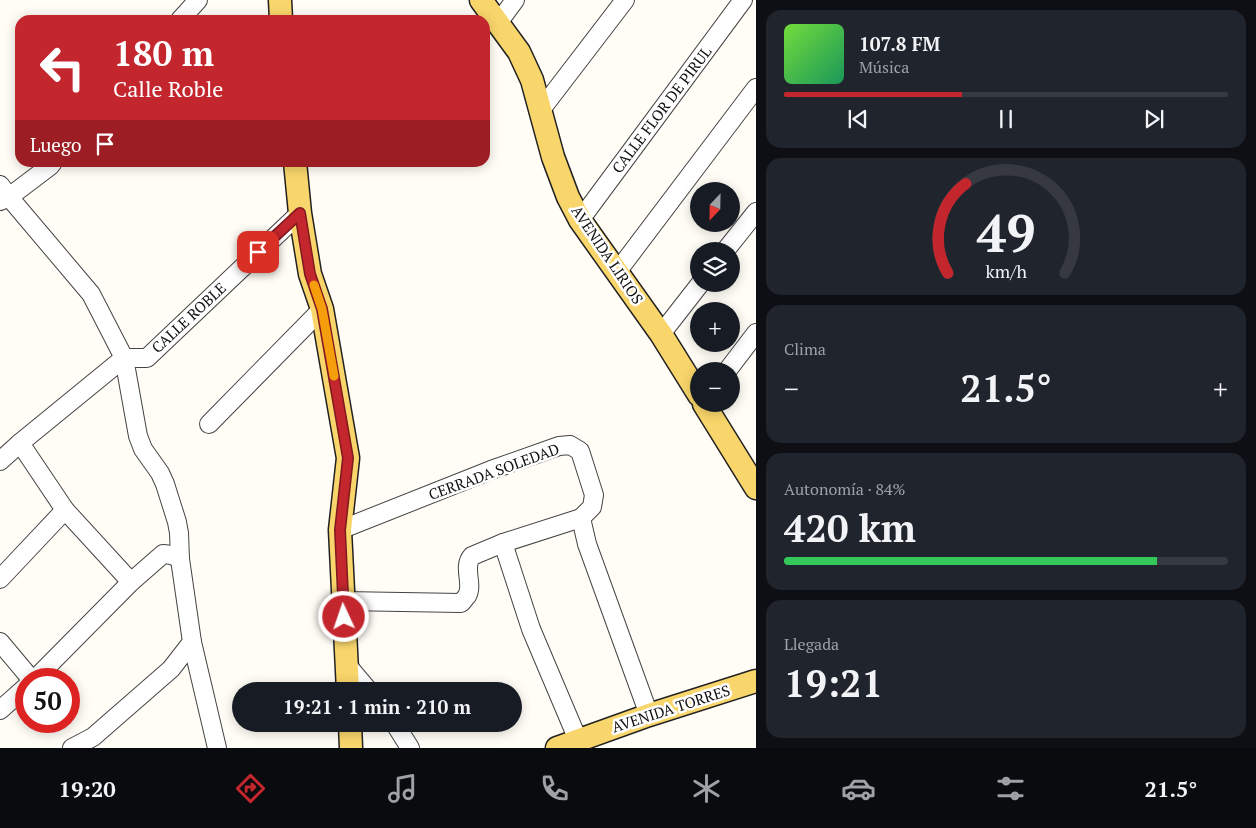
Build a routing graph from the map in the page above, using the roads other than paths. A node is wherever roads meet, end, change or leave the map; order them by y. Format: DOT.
graph roads {
  1 [pos="198,0"];
  2 [pos="280,0"];
  3 [pos="481,0"];
  4 [pos="515,0"];
  5 [pos="625,0"];
  6 [pos="743,0"];
  7 [pos="184,15"];
  8 [pos="282,15"];
  9 [pos="498,23"];
  10 [pos="756,88"];
  11 [pos="540,111"];
  12 [pos="48,167"];
  13 [pos="295,167"];
  14 [pos="3,194"];
  15 [pos="756,212"];
  16 [pos="300,213"];
  17 [pos="580,220"];
  18 [pos="732,242"];
  19 [pos="617,272"];
  20 [pos="694,292"];
  21 [pos="322,309"];
  22 [pos="756,333"];
  23 [pos="661,334"];
  24 [pos="124,358"];
  25 [pos="734,362"];
  26 [pos="690,381"];
  27 [pos="709,412"];
  28 [pos="210,424"];
  29 [pos="20,443"];
  30 [pos="0,461"];
  31 [pos="756,488"];
  32 [pos="66,510"];
  33 [pos="581,518"];
  34 [pos="340,530"];
  35 [pos="503,544"];
  36 [pos="180,559"];
  37 [pos="0,579"];
  38 [pos="131,582"];
  39 [pos="343,601"];
  40 [pos="0,642"];
  41 [pos="192,642"];
  42 [pos="347,665"];
  43 [pos="22,668"];
  44 [pos="46,668"];
  45 [pos="756,681"];
  46 [pos="348,682"];
  47 [pos="361,682"];
  48 [pos="15,697"];
  49 [pos="0,710"];
  50 [pos="649,716"];
  51 [pos="350,732"];
  52 [pos="399,732"];
  53 [pos="568,744"];
  54 [pos="72,748"];
  55 [pos="216,748"];
  56 [pos="351,748"];
  57 [pos="410,748"];
  1 -- 7 [label="street"];
  2 -- 8 [label="main road"];
  3 -- 9 [label="main road, AVENIDA LIRIOS"];
  4 -- 9 [label="street"];
  5 -- 11 [label="street"];
  6 -- 17 [label="street, CALLE FLOR DE PIRUL"];
  9 -- 11 [label="main road, AVENIDA LIRIOS"];
  10 -- 19 [label="street"];
  11 -- 17 [label="main road, AVENIDA LIRIOS"];
  12 -- 14 [label="street"];
  13 -- 16 [label="main road"];
  14 -- 24 [label="street"];
  15 -- 18 [label="street"];
  16 -- 21 [label="main road"];
  16 -- 24 [label="street, CALLE ROBLE"];
  17 -- 19 [label="main road, AVENIDA LIRIOS"];
  19 -- 23 [label="main road, AVENIDA LIRIOS"];
  20 -- 23 [label="street"];
  21 -- 28 [label="street"];
  21 -- 34 [label="main road"];
  22 -- 25 [label="street"];
  23 -- 26 [label="main road, AVENIDA LIRIOS"];
  24 -- 29 [label="street"];
  24 -- 36 [label="street"];
  27 -- 31 [label="main road"];
  29 -- 30 [label="street"];
  29 -- 32 [label="street"];
  32 -- 37 [label="street"];
  32 -- 38 [label="street"];
  33 -- 34 [label="street, CERRADA SOLEDAD"];
  33 -- 35 [label="street"];
  33 -- 50 [label="street"];
  34 -- 39 [label="main road"];
  35 -- 39 [label="street"];
  35 -- 53 [label="street"];
  36 -- 38 [label="street"];
  36 -- 41 [label="street"];
  38 -- 44 [label="street"];
  39 -- 42 [label="main road"];
  40 -- 43 [label="street"];
  41 -- 54 [label="street"];
  41 -- 55 [label="street"];
  42 -- 46 [label="main road"];
  42 -- 47 [label="street"];
  45 -- 50 [label="main road, AVENIDA TORRES"];
  48 -- 49 [label="street"];
  50 -- 53 [label="main road, AVENIDA TORRES"];
  51 -- 56 [label="main road"];
  52 -- 57 [label="street"];
}
